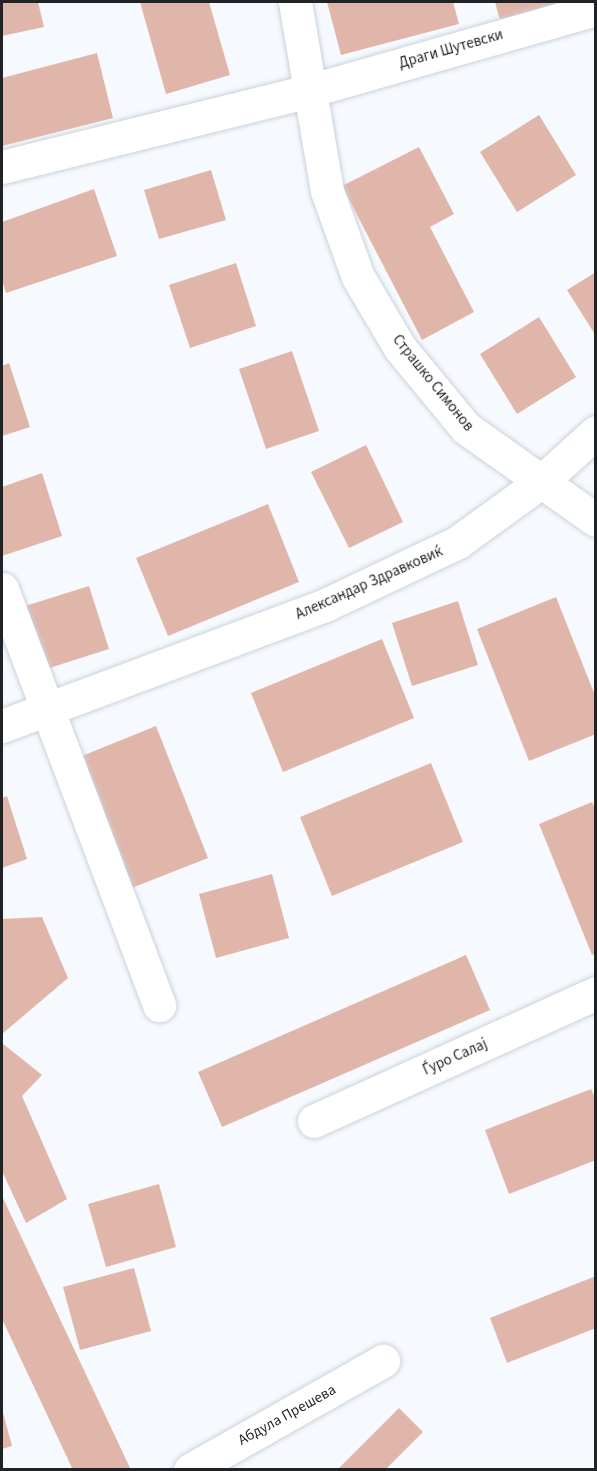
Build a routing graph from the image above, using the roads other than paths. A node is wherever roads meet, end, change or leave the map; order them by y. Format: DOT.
graph roads {
  1 [pos="296,2"];
  2 [pos="596,9"];
  3 [pos="308,91"];
  4 [pos="2,167"];
  5 [pos="596,432"];
  6 [pos="542,481"];
  7 [pos="596,520"];
  8 [pos="2,589"];
  9 [pos="48,709"];
  10 [pos="2,726"];
  11 [pos="596,993"];
  12 [pos="159,1005"];
  13 [pos="314,1121"];
  14 [pos="383,1360"];
  15 [pos="190,1470"];
  1 -- 3 [label="street, Страшко Симонов"];
  2 -- 3 [label="street, Драги Шутевски"];
  3 -- 4 [label="street, Драги Шутевски"];
  3 -- 6 [label="street, Страшко Симонов"];
  5 -- 6 [label="street, Александар Здравковиќ"];
  6 -- 7 [label="street, Страшко Симонов"];
  6 -- 9 [label="street, Александар Здравковиќ"];
  8 -- 9 [label="street"];
  9 -- 10 [label="street, Александар Здравковиќ"];
  9 -- 12 [label="street"];
  11 -- 13 [label="street, Ѓуро Салај"];
  14 -- 15 [label="street, Абдула Прешева"];
}
